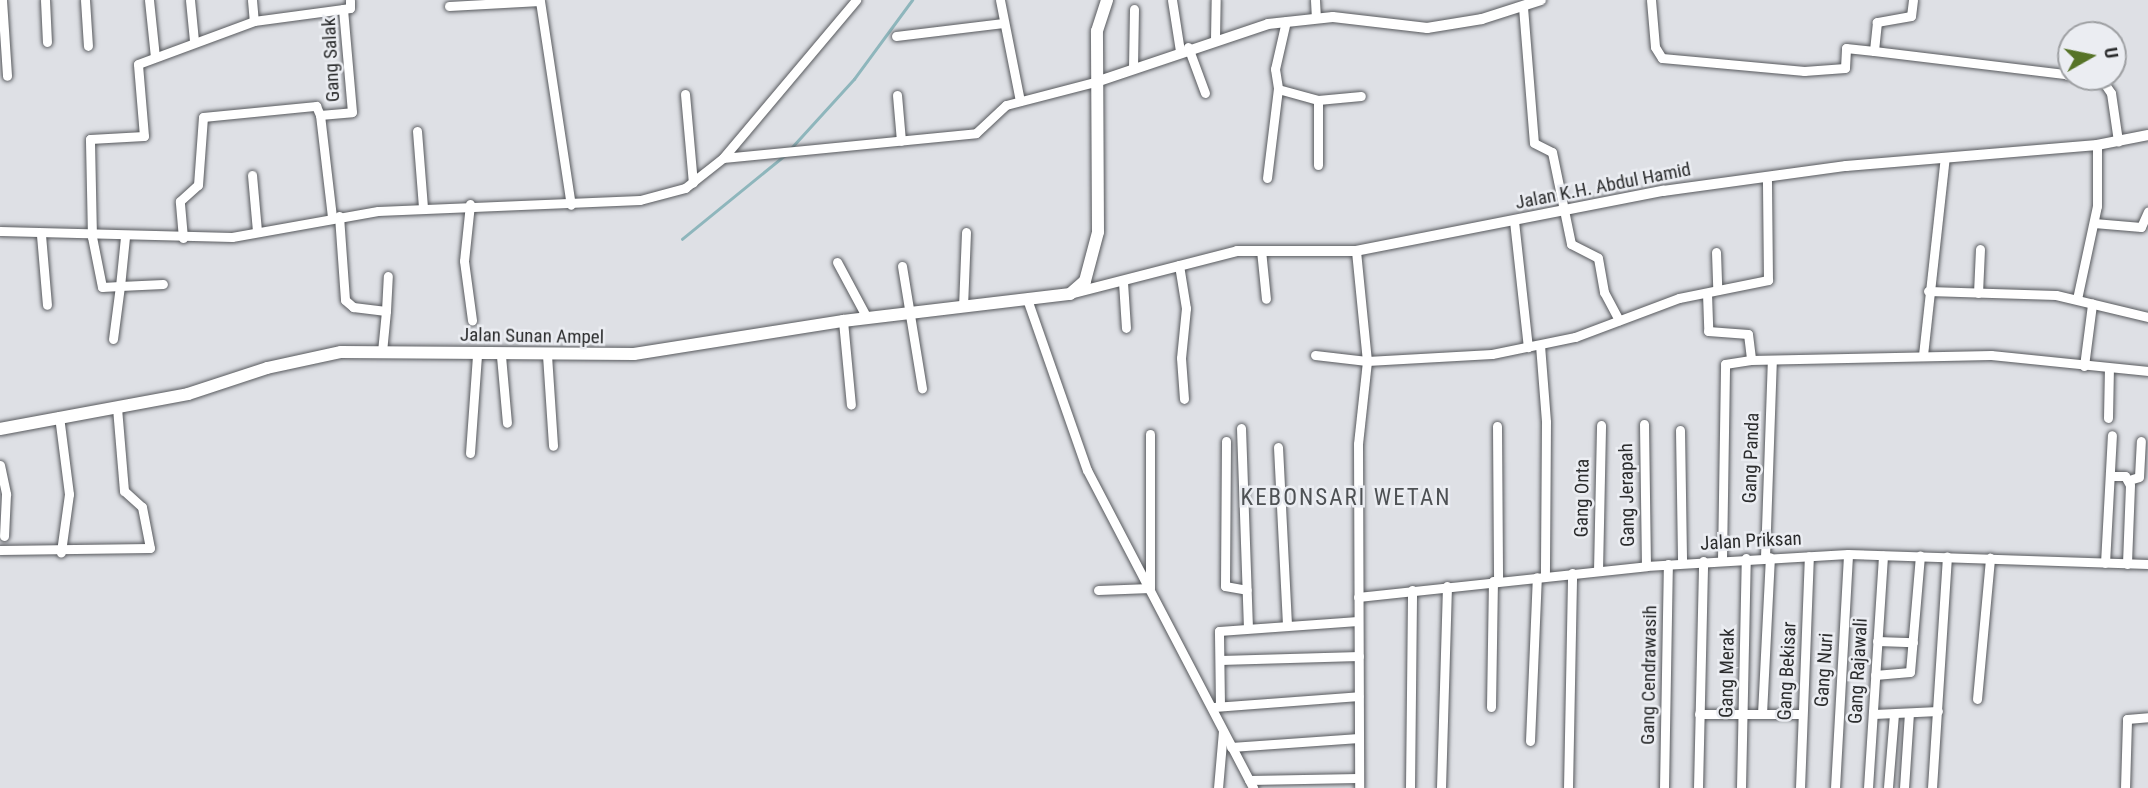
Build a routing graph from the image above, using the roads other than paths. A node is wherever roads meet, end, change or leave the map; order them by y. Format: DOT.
graph roads {
  1 [pos="2,0"];
  2 [pos="44,0"];
  3 [pos="85,0"];
  4 [pos="149,0"];
  5 [pos="190,0"];
  6 [pos="252,0"];
  7 [pos="309,0"];
  8 [pos="350,0"];
  9 [pos="856,0"];
  10 [pos="1000,0"];
  11 [pos="1107,0"];
  12 [pos="1172,0"];
  13 [pos="1216,0"];
  14 [pos="1315,0"];
  15 [pos="1541,0"];
  16 [pos="1651,0"];
  17 [pos="1913,0"];
  18 [pos="505,2"];
  19 [pos="450,6"];
  20 [pos="1523,7"];
  21 [pos="343,9"];
  22 [pos="1134,9"];
  23 [pos="310,12"];
  24 [pos="1315,18"];
  25 [pos="254,21"];
  26 [pos="1286,22"];
  27 [pos="1003,23"];
  28 [pos="896,36"];
  29 [pos="1214,39"];
  30 [pos="194,41"];
  31 [pos="47,42"];
  32 [pos="88,46"];
  33 [pos="1184,49"];
  34 [pos="1874,51"];
  35 [pos="155,57"];
  36 [pos="1133,67"];
  37 [pos="2057,74"];
  38 [pos="7,76"];
  39 [pos="1099,81"];
  40 [pos="1278,89"];
  41 [pos="2110,91"];
  42 [pos="1205,93"];
  43 [pos="685,94"];
  44 [pos="897,94"];
  45 [pos="1361,96"];
  46 [pos="1318,100"];
  47 [pos="1020,101"];
  48 [pos="320,116"];
  49 [pos="417,131"];
  50 [pos="2148,135"];
  51 [pos="901,141"];
  52 [pos="2119,141"];
  53 [pos="2096,145"];
  54 [pos="1945,157"];
  55 [pos="723,158"];
  56 [pos="1318,165"];
  57 [pos="252,175"];
  58 [pos="1767,177"];
  59 [pos="1267,178"];
  60 [pos="693,183"];
  61 [pos="470,204"];
  62 [pos="571,205"];
  63 [pos="423,207"];
  64 [pos="1564,210"];
  65 [pos="2148,211"];
  66 [pos="336,216"];
  67 [pos="1514,221"];
  68 [pos="2094,223"];
  69 [pos="0,231"];
  70 [pos="257,231"];
  71 [pos="966,232"];
  72 [pos="41,235"];
  73 [pos="93,237"];
  74 [pos="125,237"];
  75 [pos="183,238"];
  76 [pos="1980,249"];
  77 [pos="1261,250"];
  78 [pos="1356,251"];
  79 [pos="1716,252"];
  80 [pos="837,261"];
  81 [pos="1179,265"];
  82 [pos="902,266"];
  83 [pos="1090,268"];
  84 [pos="388,276"];
  85 [pos="1123,282"];
  86 [pos="163,284"];
  87 [pos="120,286"];
  88 [pos="1105,286"];
  89 [pos="1717,290"];
  90 [pos="1928,291"];
  91 [pos="1707,293"];
  92 [pos="1978,293"];
  93 [pos="1070,294"];
  94 [pos="1027,299"];
  95 [pos="1266,299"];
  96 [pos="2077,299"];
  97 [pos="2092,304"];
  98 [pos="47,305"];
  99 [pos="963,307"];
  100 [pos="910,313"];
  101 [pos="2148,317"];
  102 [pos="867,318"];
  103 [pos="386,319"];
  104 [pos="472,320"];
  105 [pos="1619,320"];
  106 [pos="843,321"];
  107 [pos="1126,328"];
  108 [pos="113,339"];
  109 [pos="383,345"];
  110 [pos="1540,345"];
  111 [pos="1528,347"];
  112 [pos="477,355"];
  113 [pos="547,355"];
  114 [pos="1315,355"];
  115 [pos="1923,355"];
  116 [pos="501,356"];
  117 [pos="1751,360"];
  118 [pos="1772,360"];
  119 [pos="1367,361"];
  120 [pos="2084,366"];
  121 [pos="2109,368"];
  122 [pos="2148,371"];
  123 [pos="922,388"];
  124 [pos="1184,399"];
  125 [pos="851,405"];
  126 [pos="117,407"];
  127 [pos="59,416"];
  128 [pos="2108,418"];
  129 [pos="507,423"];
  130 [pos="1644,424"];
  131 [pos="1601,425"];
  132 [pos="1497,426"];
  133 [pos="1241,428"];
  134 [pos="0,429"];
  135 [pos="1680,430"];
  136 [pos="1150,434"];
  137 [pos="2112,435"];
  138 [pos="2141,441"];
  139 [pos="1226,442"];
  140 [pos="553,446"];
  141 [pos="1278,447"];
  142 [pos="470,453"];
  143 [pos="0,465"];
  144 [pos="2110,476"];
  145 [pos="2129,480"];
  146 [pos="4,536"];
  147 [pos="0,550"];
  148 [pos="61,552"];
  149 [pos="1848,554"];
  150 [pos="1883,555"];
  151 [pos="1920,555"];
  152 [pos="1809,556"];
  153 [pos="1947,556"];
  154 [pos="1767,557"];
  155 [pos="1746,558"];
  156 [pos="1990,558"];
  157 [pos="1722,560"];
  158 [pos="1703,561"];
  159 [pos="1682,563"];
  160 [pos="2105,563"];
  161 [pos="1668,564"];
  162 [pos="2127,564"];
  163 [pos="2148,564"];
  164 [pos="1646,566"];
  165 [pos="1598,571"];
  166 [pos="1572,573"];
  167 [pos="1541,576"];
  168 [pos="1496,581"];
  169 [pos="1447,586"];
  170 [pos="1150,588"];
  171 [pos="1098,590"];
  172 [pos="1247,590"];
  173 [pos="1412,590"];
  174 [pos="1358,597"];
  175 [pos="1358,621"];
  176 [pos="1287,624"];
  177 [pos="1248,626"];
  178 [pos="1877,641"];
  179 [pos="1913,642"];
  180 [pos="1359,656"];
  181 [pos="1220,660"];
  182 [pos="1875,675"];
  183 [pos="1359,696"];
  184 [pos="1977,699"];
  185 [pos="1216,706"];
  186 [pos="1490,707"];
  187 [pos="1938,711"];
  188 [pos="1909,713"];
  189 [pos="1699,714"];
  190 [pos="1762,714"];
  191 [pos="1802,714"];
  192 [pos="1874,714"];
  193 [pos="1894,714"];
  194 [pos="1744,715"];
  195 [pos="2148,717"];
  196 [pos="1223,729"];
  197 [pos="1359,738"];
  198 [pos="1530,741"];
  199 [pos="1231,747"];
  200 [pos="1871,749"];
  201 [pos="1890,749"];
  202 [pos="1358,783"];
  203 [pos="1251,784"];
  204 [pos="1218,788"];
  205 [pos="1410,788"];
  206 [pos="1441,788"];
  207 [pos="1568,788"];
  208 [pos="1664,788"];
  209 [pos="1698,788"];
  210 [pos="1741,788"];
  211 [pos="1800,788"];
  212 [pos="1835,788"];
  213 [pos="1868,788"];
  214 [pos="1888,788"];
  215 [pos="1904,788"];
  216 [pos="1932,788"];
  217 [pos="2125,788"];
  1 -- 38 [label="street"];
  2 -- 31 [label="street"];
  3 -- 32 [label="street"];
  4 -- 35 [label="street"];
  5 -- 30 [label="street"];
  6 -- 25 [label="street"];
  7 -- 23 [label="street"];
  8 -- 21 [label="street, Gang Salak"];
  9 -- 55 [label="street"];
  10 -- 27 [label="street"];
  11 -- 39 [label="main road"];
  12 -- 33 [label="street"];
  13 -- 29 [label="street"];
  14 -- 24 [label="street"];
  15 -- 20 [label="street"];
  16 -- 34 [label="street"];
  17 -- 34 [label="street"];
  18 -- 19 [label="street"];
  18 -- 62 [label="street"];
  20 -- 24 [label="street"];
  20 -- 64 [label="street"];
  21 -- 23 [label="street"];
  21 -- 48 [label="street, Gang Salak"];
  22 -- 36 [label="street"];
  23 -- 25 [label="street"];
  24 -- 26 [label="street"];
  25 -- 30 [label="street"];
  26 -- 29 [label="street"];
  26 -- 40 [label="street"];
  27 -- 28 [label="street"];
  27 -- 47 [label="street"];
  29 -- 33 [label="street"];
  30 -- 35 [label="street"];
  33 -- 36 [label="street"];
  33 -- 42 [label="street"];
  34 -- 37 [label="street"];
  35 -- 73 [label="street"];
  36 -- 39 [label="street"];
  39 -- 47 [label="street"];
  39 -- 83 [label="main road"];
  40 -- 46 [label="street"];
  40 -- 59 [label="street"];
  41 -- 52 [label="street"];
  43 -- 60 [label="street"];
  44 -- 51 [label="street"];
  45 -- 46 [label="street"];
  46 -- 56 [label="street"];
  47 -- 51 [label="street"];
  48 -- 66 [label="street, Gang Salak"];
  48 -- 75 [label="street"];
  49 -- 63 [label="street"];
  50 -- 52 [label="street, Jalan K.H. Abdul Hamid"];
  51 -- 55 [label="street"];
  52 -- 53 [label="street, Jalan K.H. Abdul Hamid"];
  53 -- 54 [label="street, Jalan K.H. Abdul Hamid"];
  53 -- 68 [label="street"];
  54 -- 58 [label="street, Jalan K.H. Abdul Hamid"];
  54 -- 90 [label="street"];
  55 -- 60 [label="street"];
  57 -- 70 [label="street"];
  58 -- 64 [label="street, Jalan K.H. Abdul Hamid"];
  58 -- 89 [label="street"];
  60 -- 62 [label="street"];
  61 -- 62 [label="street"];
  61 -- 63 [label="street"];
  61 -- 104 [label="street"];
  63 -- 66 [label="street"];
  64 -- 67 [label="street, Jalan K.H. Abdul Hamid"];
  64 -- 105 [label="street"];
  65 -- 68 [label="street"];
  66 -- 70 [label="street"];
  66 -- 103 [label="street, Gang Salak"];
  67 -- 78 [label="street, Jalan K.H. Abdul Hamid"];
  67 -- 111 [label="street"];
  68 -- 96 [label="street"];
  69 -- 72 [label="street"];
  70 -- 75 [label="street"];
  71 -- 99 [label="street"];
  72 -- 73 [label="street"];
  72 -- 98 [label="street"];
  73 -- 74 [label="street"];
  73 -- 87 [label="street"];
  74 -- 75 [label="street"];
  74 -- 87 [label="street"];
  76 -- 92 [label="street"];
  77 -- 78 [label="street, Jalan K.H. Abdul Hamid"];
  77 -- 81 [label="street, Jalan K.H. Abdul Hamid"];
  77 -- 95 [label="street"];
  78 -- 119 [label="street"];
  79 -- 89 [label="street"];
  80 -- 102 [label="street"];
  81 -- 85 [label="street, Jalan K.H. Abdul Hamid"];
  81 -- 124 [label="street"];
  82 -- 100 [label="street"];
  83 -- 88 [label="street"];
  83 -- 93 [label="main road"];
  84 -- 103 [label="street"];
  85 -- 88 [label="street, Jalan K.H. Abdul Hamid"];
  85 -- 107 [label="street"];
  86 -- 87 [label="street"];
  87 -- 108 [label="street"];
  88 -- 93 [label="street, Jalan K.H. Abdul Hamid"];
  89 -- 91 [label="street"];
  90 -- 92 [label="street"];
  90 -- 115 [label="street"];
  91 -- 105 [label="street"];
  91 -- 117 [label="street"];
  92 -- 96 [label="street"];
  93 -- 94 [label="main road, Jalan Sunan Ampel"];
  94 -- 99 [label="main road, Jalan Sunan Ampel"];
  94 -- 170 [label="street"];
  96 -- 97 [label="street"];
  97 -- 101 [label="street"];
  97 -- 120 [label="street"];
  99 -- 100 [label="main road, Jalan Sunan Ampel"];
  100 -- 102 [label="main road, Jalan Sunan Ampel"];
  100 -- 123 [label="street"];
  102 -- 106 [label="main road, Jalan Sunan Ampel"];
  103 -- 109 [label="street"];
  105 -- 110 [label="street"];
  106 -- 113 [label="main road, Jalan Sunan Ampel"];
  106 -- 125 [label="street"];
  109 -- 112 [label="main road, Jalan Sunan Ampel"];
  109 -- 126 [label="main road, Jalan Sunan Ampel"];
  110 -- 111 [label="street"];
  110 -- 167 [label="street"];
  111 -- 119 [label="street"];
  112 -- 116 [label="main road, Jalan Sunan Ampel"];
  112 -- 142 [label="street"];
  113 -- 116 [label="main road, Jalan Sunan Ampel"];
  113 -- 140 [label="street"];
  114 -- 119 [label="street"];
  115 -- 118 [label="street"];
  115 -- 120 [label="street"];
  116 -- 129 [label="street"];
  117 -- 118 [label="street"];
  117 -- 157 [label="street"];
  118 -- 154 [label="street, Gang Panda"];
  119 -- 174 [label="street"];
  120 -- 121 [label="street"];
  121 -- 122 [label="street"];
  121 -- 128 [label="street"];
  126 -- 127 [label="main road, Jalan Sunan Ampel"];
  126 -- 148 [label="street"];
  127 -- 134 [label="main road, Jalan Sunan Ampel"];
  127 -- 148 [label="street"];
  130 -- 164 [label="street, Gang Jerapah"];
  131 -- 165 [label="street, Gang Onta"];
  132 -- 168 [label="street"];
  133 -- 172 [label="street"];
  135 -- 159 [label="street"];
  136 -- 170 [label="street"];
  137 -- 144 [label="street"];
  138 -- 145 [label="street"];
  139 -- 172 [label="street"];
  141 -- 176 [label="street"];
  143 -- 146 [label="street"];
  144 -- 145 [label="street"];
  144 -- 160 [label="street"];
  145 -- 162 [label="street"];
  147 -- 148 [label="street"];
  149 -- 150 [label="street, Jalan Priksan"];
  149 -- 152 [label="street, Jalan Priksan"];
  149 -- 212 [label="street, Gang Nuri"];
  150 -- 151 [label="street, Jalan Priksan"];
  150 -- 178 [label="street, Gang Rajawali"];
  151 -- 153 [label="street, Jalan Priksan"];
  151 -- 179 [label="street"];
  152 -- 154 [label="street, Jalan Priksan"];
  152 -- 191 [label="street, Gang Bekisar"];
  153 -- 156 [label="street, Jalan Priksan"];
  153 -- 187 [label="street"];
  154 -- 155 [label="street, Jalan Priksan"];
  154 -- 190 [label="street, Gang Panda"];
  155 -- 157 [label="street, Jalan Priksan"];
  155 -- 194 [label="street, Gang Merak"];
  156 -- 160 [label="street, Jalan Priksan"];
  156 -- 184 [label="street"];
  157 -- 158 [label="street, Jalan Priksan"];
  158 -- 159 [label="street, Jalan Priksan"];
  158 -- 189 [label="street"];
  159 -- 161 [label="street, Jalan Priksan"];
  160 -- 162 [label="street, Jalan Priksan"];
  161 -- 164 [label="street, Jalan Priksan"];
  161 -- 208 [label="street, Gang Cendrawasih"];
  162 -- 163 [label="street, Jalan Priksan"];
  164 -- 165 [label="street, Jalan Priksan"];
  165 -- 166 [label="street, Jalan Priksan"];
  166 -- 167 [label="street, Jalan Priksan"];
  166 -- 207 [label="street"];
  167 -- 168 [label="street, Jalan Priksan"];
  167 -- 198 [label="street"];
  168 -- 169 [label="street, Jalan Priksan"];
  168 -- 186 [label="street"];
  169 -- 173 [label="street, Jalan Priksan"];
  169 -- 206 [label="street"];
  170 -- 171 [label="street"];
  170 -- 185 [label="street"];
  172 -- 177 [label="street"];
  173 -- 174 [label="street, Jalan Priksan"];
  173 -- 205 [label="street"];
  174 -- 175 [label="street"];
  175 -- 176 [label="street"];
  175 -- 180 [label="street"];
  176 -- 177 [label="street"];
  177 -- 181 [label="street"];
  178 -- 179 [label="street"];
  178 -- 182 [label="street, Gang Rajawali"];
  179 -- 182 [label="street"];
  180 -- 181 [label="street"];
  180 -- 183 [label="street"];
  181 -- 185 [label="street"];
  182 -- 192 [label="street, Gang Rajawali"];
  183 -- 185 [label="street"];
  183 -- 197 [label="street"];
  185 -- 196 [label="street"];
  187 -- 188 [label="street"];
  187 -- 216 [label="street"];
  188 -- 193 [label="street"];
  188 -- 215 [label="street"];
  189 -- 194 [label="street"];
  189 -- 209 [label="street"];
  190 -- 191 [label="street"];
  190 -- 194 [label="street"];
  191 -- 211 [label="street, Gang Bekisar"];
  192 -- 193 [label="street"];
  192 -- 200 [label="street, Gang Rajawali"];
  193 -- 201 [label="street"];
  194 -- 210 [label="street, Gang Merak"];
  195 -- 217 [label="street"];
  196 -- 199 [label="street"];
  196 -- 204 [label="street"];
  197 -- 199 [label="street"];
  197 -- 202 [label="street"];
  199 -- 203 [label="street"];
  200 -- 201 [label="street"];
  200 -- 213 [label="street, Gang Rajawali"];
  201 -- 214 [label="street"];
  202 -- 203 [label="street"];
}
